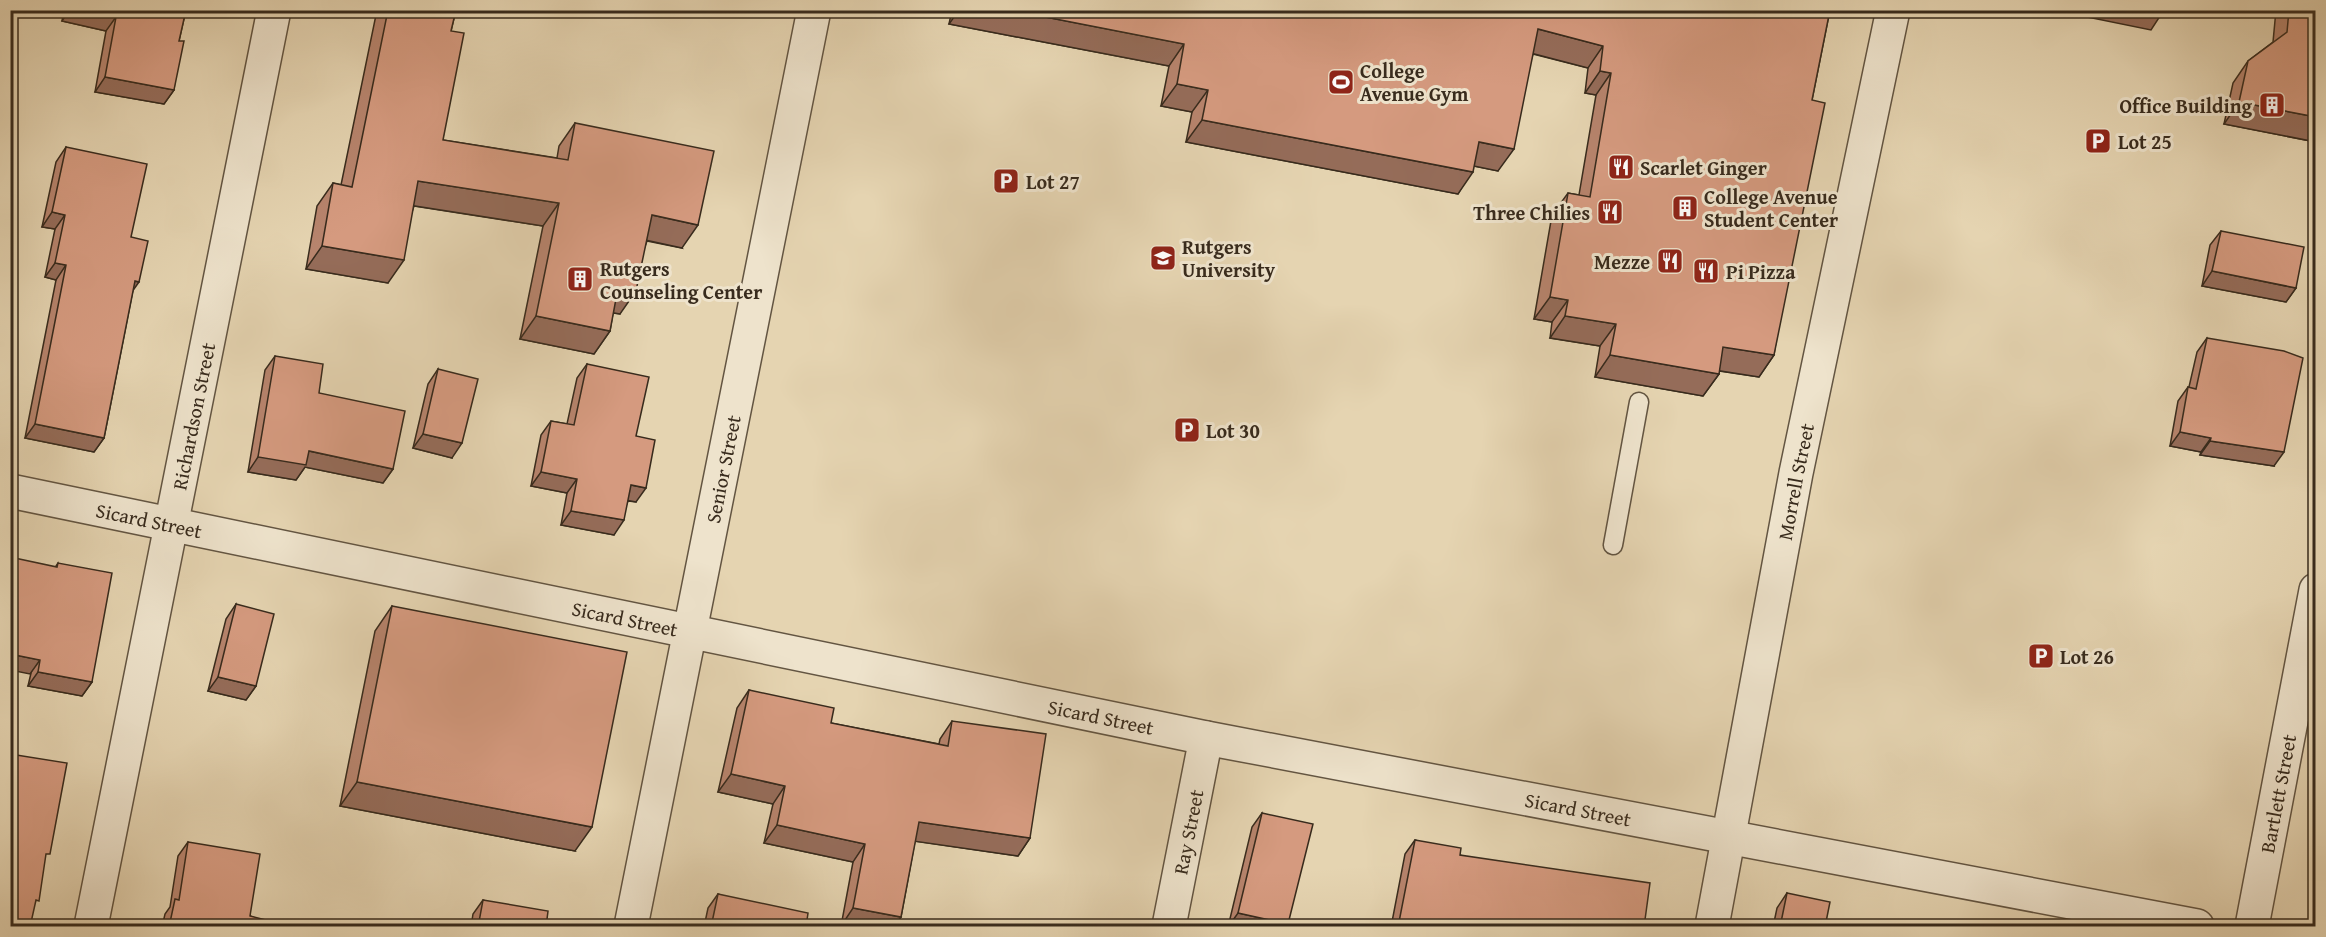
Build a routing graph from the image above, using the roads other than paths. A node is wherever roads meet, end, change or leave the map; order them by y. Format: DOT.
graph roads {
  1 [pos="274,10"];
  2 [pos="814,10"];
  3 [pos="1890,24"];
  4 [pos="1639,402"];
  5 [pos="10,491"];
  6 [pos="170,525"];
  7 [pos="1613,545"];
  8 [pos="2316,590"];
  9 [pos="688,633"];
  10 [pos="1206,738"];
  11 [pos="1728,838"];
  12 [pos="92,927"];
  13 [pos="632,927"];
  14 [pos="1170,927"];
  15 [pos="1712,927"];
  16 [pos="2197,927"];
  17 [pos="2252,927"];
  1 -- 6 [label="street, Richardson Street"];
  2 -- 9 [label="street, Senior Street"];
  3 -- 11 [label="street, Morrell Street"];
  4 -- 7 [label="lane"];
  5 -- 6 [label="street, Sicard Street"];
  6 -- 9 [label="street, Sicard Street"];
  6 -- 12 [label="street, Richardson Street"];
  8 -- 17 [label="street, Bartlett Street"];
  9 -- 10 [label="street, Sicard Street"];
  9 -- 13 [label="street, Senior Street"];
  10 -- 11 [label="street, Sicard Street"];
  10 -- 14 [label="street, Ray Street"];
  11 -- 15 [label="street, Morrell Street"];
  11 -- 16 [label="street, Sicard Street"];
}
